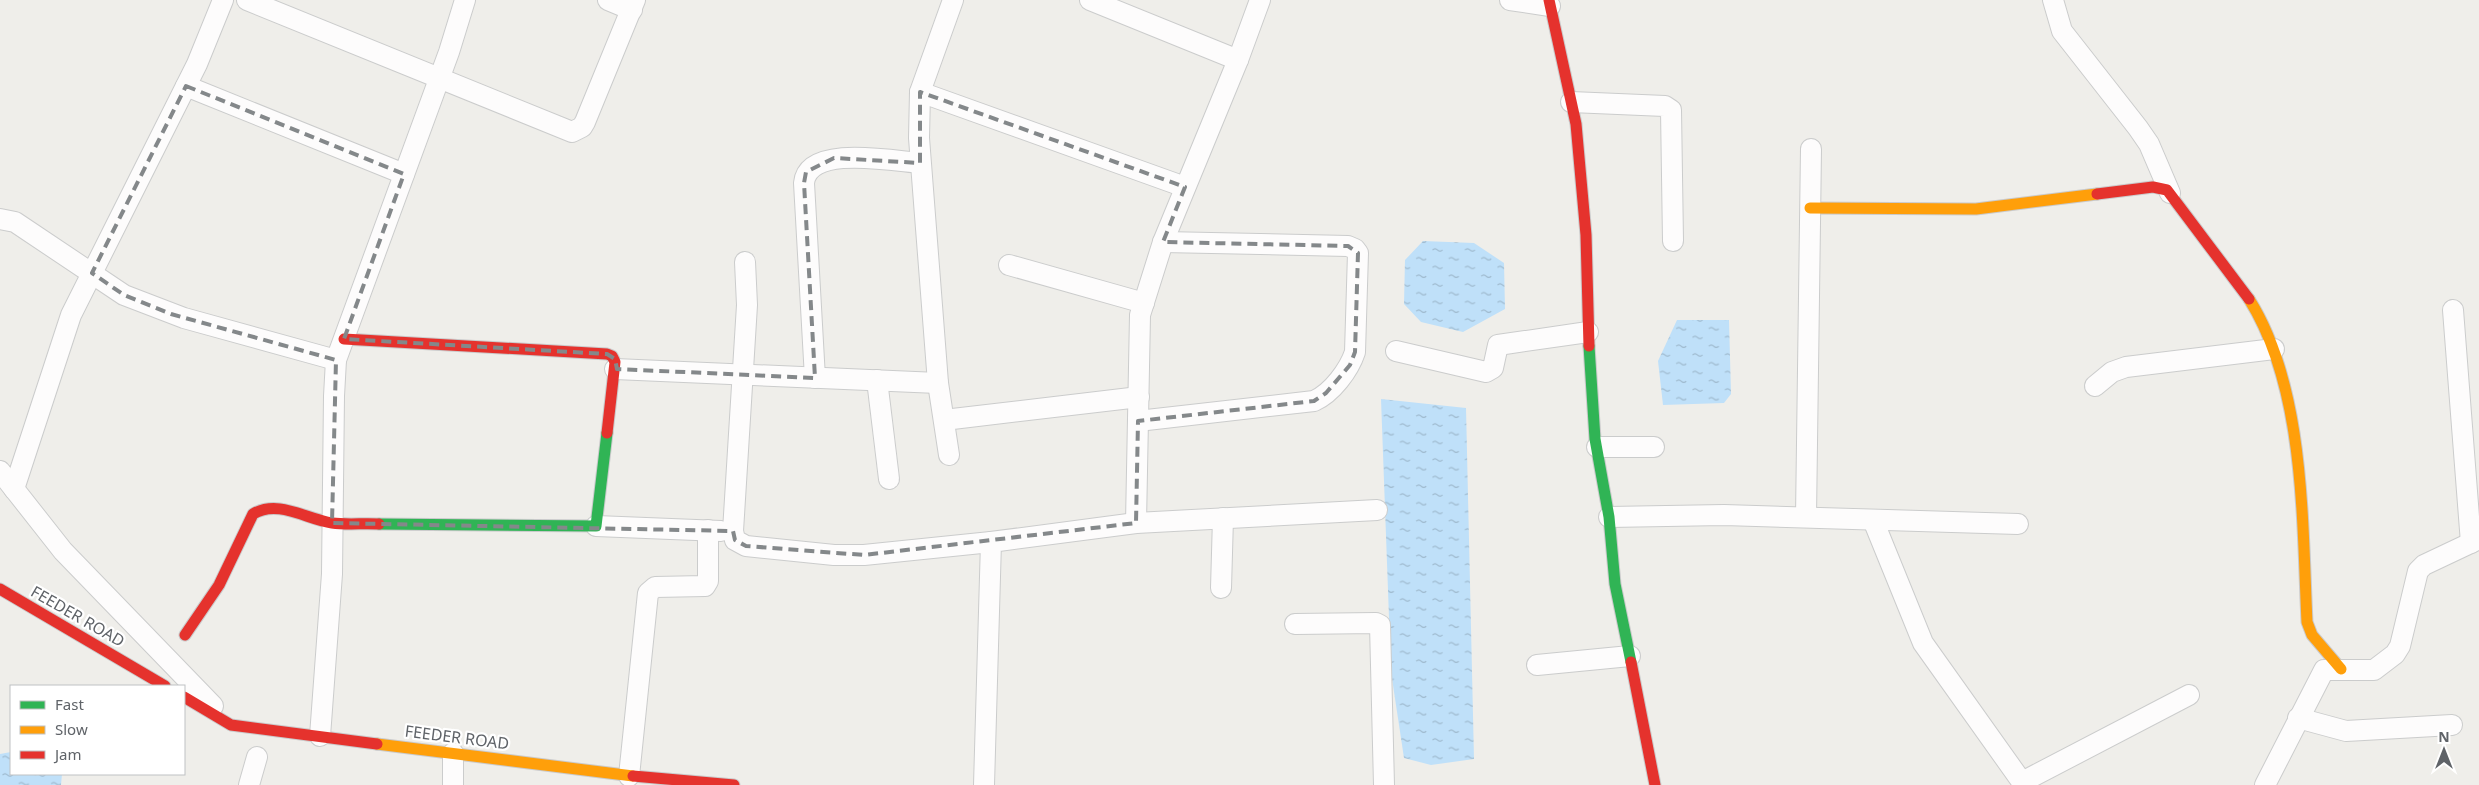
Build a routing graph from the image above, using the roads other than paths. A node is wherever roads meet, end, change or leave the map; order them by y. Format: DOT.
graph roads {
  1 [pos="223,0"];
  2 [pos="248,0"];
  3 [pos="465,0"];
  4 [pos="608,0"];
  5 [pos="953,0"];
  6 [pos="1090,0"];
  7 [pos="1260,0"];
  8 [pos="1510,0"];
  9 [pos="2053,0"];
  10 [pos="1550,3"];
  11 [pos="633,5"];
  12 [pos="1238,60"];
  13 [pos="439,76"];
  14 [pos="186,86"];
  15 [pos="920,92"];
  16 [pos="1571,102"];
  17 [pos="1810,149"];
  18 [pos="920,163"];
  19 [pos="404,174"];
  20 [pos="1186,187"];
  21 [pos="2170,193"];
  22 [pos="1810,208"];
  23 [pos="0,219"];
  24 [pos="1673,241"];
  25 [pos="1163,242"];
  26 [pos="745,262"];
  27 [pos="1009,264"];
  28 [pos="92,273"];
  29 [pos="1144,303"];
  30 [pos="2453,310"];
  31 [pos="1588,332"];
  32 [pos="344,339"];
  33 [pos="2274,349"];
  34 [pos="1396,351"];
  35 [pos="336,360"];
  36 [pos="614,369"];
  37 [pos="743,376"];
  38 [pos="815,378"];
  39 [pos="877,380"];
  40 [pos="938,383"];
  41 [pos="2096,386"];
  42 [pos="1139,397"];
  43 [pos="944,420"];
  44 [pos="1138,421"];
  45 [pos="1597,447"];
  46 [pos="1654,447"];
  47 [pos="949,455"];
  48 [pos="0,471"];
  49 [pos="889,479"];
  50 [pos="14,489"];
  51 [pos="1378,510"];
  52 [pos="1609,517"];
  53 [pos="1806,517"];
  54 [pos="1223,518"];
  55 [pos="1873,520"];
  56 [pos="332,523"];
  57 [pos="1136,523"];
  58 [pos="2018,524"];
  59 [pos="596,526"];
  60 [pos="708,530"];
  61 [pos="732,531"];
  62 [pos="2475,541"];
  63 [pos="991,542"];
  64 [pos="1221,588"];
  65 [pos="0,589"];
  66 [pos="1295,624"];
  67 [pos="185,635"];
  68 [pos="1630,656"];
  69 [pos="1537,665"];
  70 [pos="2341,669"];
  71 [pos="164,685"];
  72 [pos="2189,695"];
  73 [pos="185,698"];
  74 [pos="2298,718"];
  75 [pos="231,725"];
  76 [pos="2452,725"];
  77 [pos="320,736"];
  78 [pos="453,753"];
  79 [pos="257,756"];
  80 [pos="629,776"];
  81 [pos="2023,784"];
  82 [pos="250,785"];
  83 [pos="453,785"];
  84 [pos="734,785"];
  85 [pos="984,785"];
  86 [pos="1384,785"];
  87 [pos="1654,785"];
  88 [pos="2265,785"];
  1 -- 14 [label="street"];
  2 -- 13 [label="street"];
  3 -- 13 [label="street"];
  4 -- 11 [label="street"];
  5 -- 15 [label="street"];
  6 -- 12 [label="street"];
  7 -- 12 [label="street"];
  8 -- 10 [label="street"];
  9 -- 21 [label="street"];
  10 -- 16 [label="street"];
  11 -- 13 [label="street"];
  12 -- 20 [label="street"];
  13 -- 19 [label="street"];
  14 -- 19 [label="street"];
  14 -- 28 [label="street"];
  15 -- 18 [label="street"];
  15 -- 20 [label="street"];
  16 -- 24 [label="street"];
  16 -- 31 [label="street"];
  17 -- 22 [label="street"];
  18 -- 38 [label="street"];
  18 -- 40 [label="street"];
  19 -- 32 [label="street"];
  20 -- 25 [label="street"];
  21 -- 22 [label="street"];
  21 -- 33 [label="street"];
  22 -- 53 [label="street"];
  23 -- 28 [label="street"];
  25 -- 29 [label="street"];
  25 -- 44 [label="street"];
  26 -- 37 [label="street"];
  27 -- 29 [label="street"];
  28 -- 35 [label="street"];
  28 -- 50 [label="street"];
  29 -- 42 [label="street"];
  30 -- 62 [label="street"];
  31 -- 34 [label="street"];
  31 -- 45 [label="street"];
  32 -- 35 [label="street"];
  32 -- 36 [label="street"];
  33 -- 41 [label="street"];
  33 -- 70 [label="street"];
  35 -- 56 [label="street"];
  36 -- 37 [label="street"];
  36 -- 59 [label="street"];
  37 -- 38 [label="street"];
  37 -- 61 [label="street"];
  38 -- 39 [label="street"];
  39 -- 40 [label="street"];
  39 -- 49 [label="street"];
  40 -- 43 [label="street"];
  42 -- 43 [label="street"];
  42 -- 44 [label="street"];
  43 -- 47 [label="street"];
  44 -- 57 [label="street"];
  45 -- 46 [label="street"];
  45 -- 52 [label="street"];
  48 -- 50 [label="street"];
  50 -- 75 [label="street"];
  51 -- 54 [label="street"];
  52 -- 53 [label="street"];
  52 -- 68 [label="street"];
  53 -- 55 [label="street"];
  54 -- 57 [label="street"];
  54 -- 64 [label="street"];
  55 -- 58 [label="street"];
  55 -- 81 [label="street"];
  56 -- 59 [label="street"];
  56 -- 67 [label="street"];
  56 -- 77 [label="street"];
  57 -- 63 [label="street"];
  59 -- 60 [label="street"];
  60 -- 61 [label="street"];
  60 -- 80 [label="street"];
  61 -- 63 [label="street"];
  62 -- 70 [label="street"];
  63 -- 85 [label="street"];
  65 -- 71 [label="street, FEEDER ROAD"];
  66 -- 86 [label="street"];
  68 -- 69 [label="street"];
  68 -- 87 [label="street"];
  70 -- 74 [label="street"];
  72 -- 81 [label="street"];
  73 -- 75 [label="street, FEEDER ROAD"];
  74 -- 76 [label="street"];
  74 -- 88 [label="street"];
  75 -- 77 [label="street, FEEDER ROAD"];
  77 -- 78 [label="street, FEEDER ROAD"];
  78 -- 80 [label="street, FEEDER ROAD"];
  78 -- 83 [label="street"];
  79 -- 82 [label="street"];
  80 -- 84 [label="street, FEEDER ROAD"];
}
